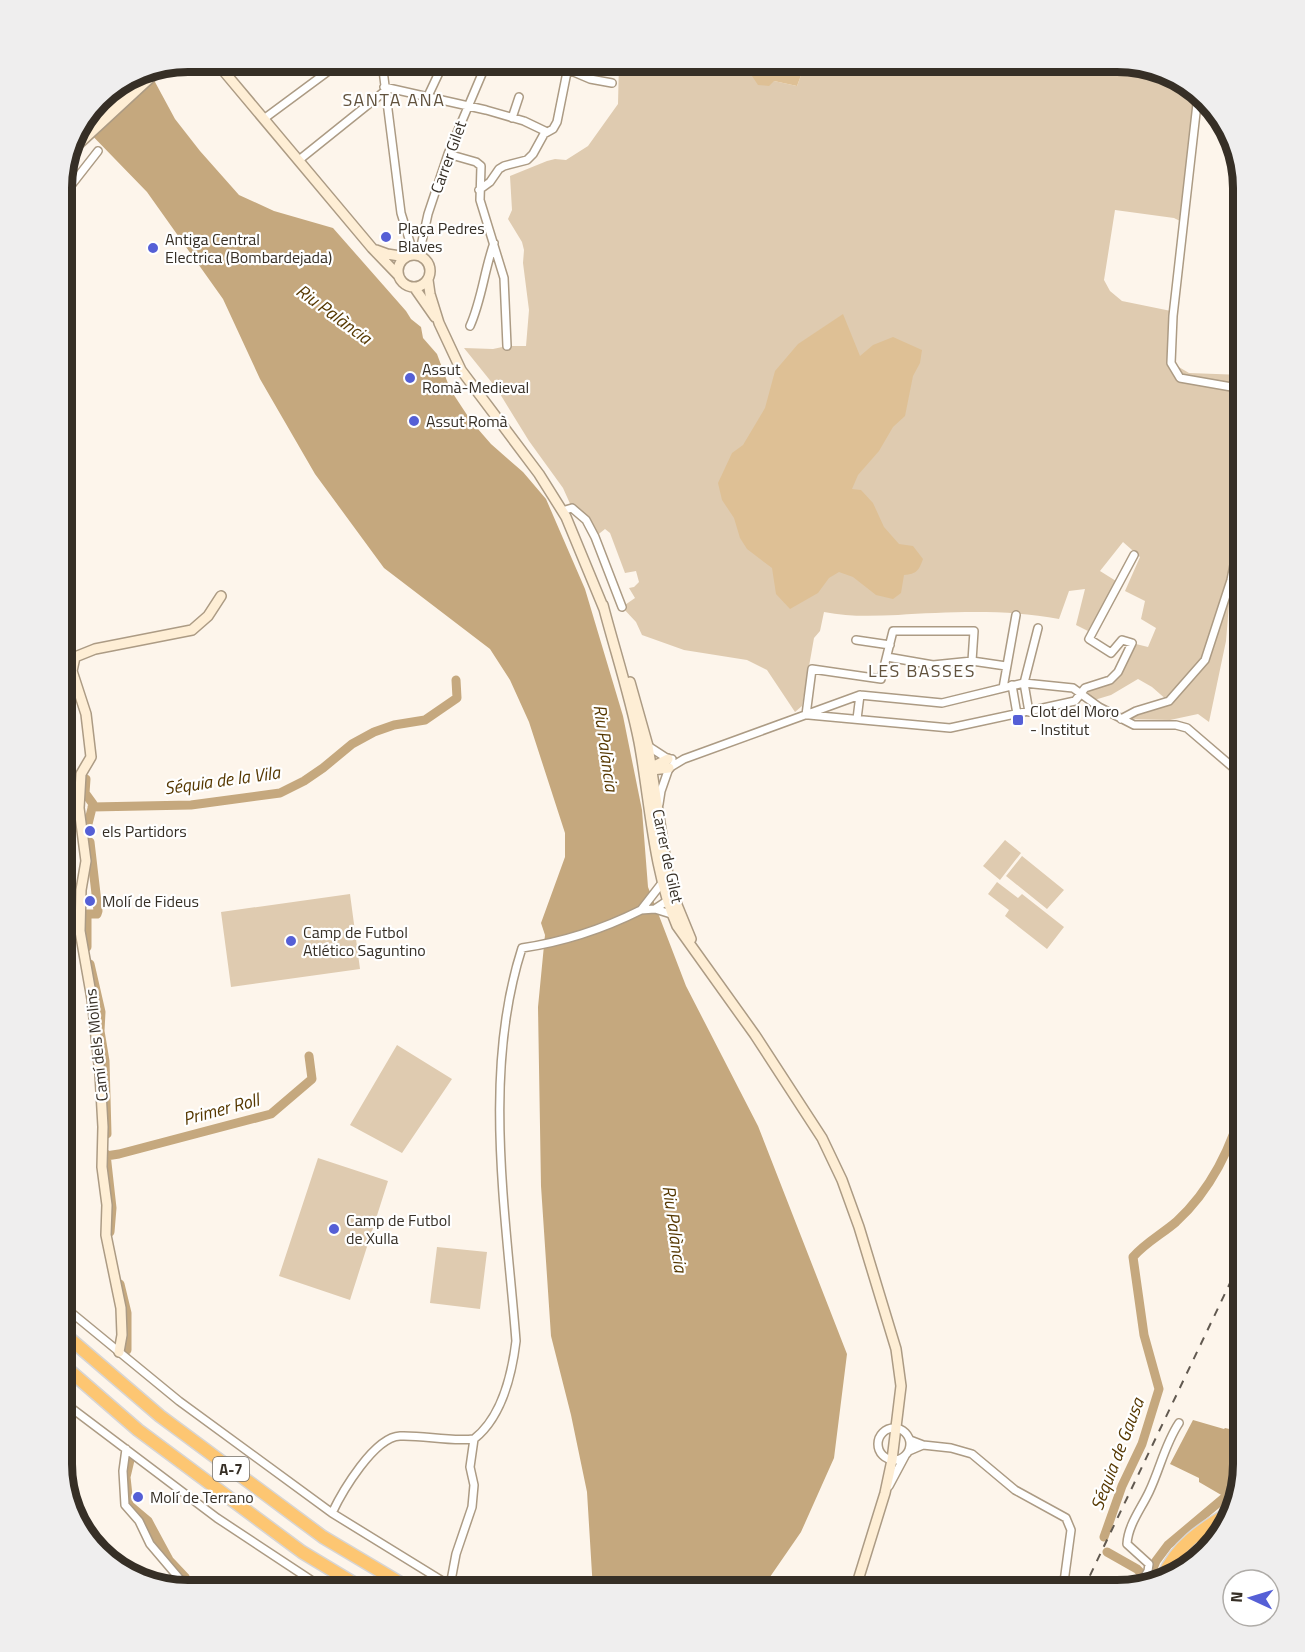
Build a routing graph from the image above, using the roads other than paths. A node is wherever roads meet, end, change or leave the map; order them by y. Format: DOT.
graph roads {
  1 [pos="225,72"];
  2 [pos="328,72"];
  3 [pos="383,72"];
  4 [pos="439,72"];
  5 [pos="483,72"];
  6 [pos="567,72"];
  7 [pos="578,72"];
  8 [pos="149,79"];
  9 [pos="612,83"];
  10 [pos="384,89"];
  11 [pos="123,93"];
  12 [pos="428,96"];
  13 [pos="519,97"];
  14 [pos="1197,104"];
  15 [pos="468,105"];
  16 [pos="100,114"];
  17 [pos="512,117"];
  18 [pos="265,118"];
  19 [pos="547,132"];
  20 [pos="83,140"];
  21 [pos="98,151"];
  22 [pos="448,154"];
  23 [pos="299,160"];
  24 [pos="72,184"];
  25 [pos="479,190"];
  26 [pos="494,243"];
  27 [pos="372,248"];
  28 [pos="413,255"];
  29 [pos="398,275"];
  30 [pos="428,280"];
  31 [pos="414,288"];
  32 [pos="439,323"];
  33 [pos="470,326"];
  34 [pos="507,346"];
  35 [pos="1233,386"];
  36 [pos="562,511"];
  37 [pos="1134,555"];
  38 [pos="1233,571"];
  39 [pos="221,596"];
  40 [pos="622,607"];
  41 [pos="1016,615"];
  42 [pos="1038,628"];
  43 [pos="856,640"];
  44 [pos="890,645"];
  45 [pos="887,657"];
  46 [pos="972,661"];
  47 [pos="1006,666"];
  48 [pos="1024,683"];
  49 [pos="1012,685"];
  50 [pos="1003,688"];
  51 [pos="1081,694"];
  52 [pos="860,695"];
  53 [pos="1029,712"];
  54 [pos="1017,714"];
  55 [pos="806,715"];
  56 [pos="1121,718"];
  57 [pos="857,719"];
  58 [pos="643,744"];
  59 [pos="669,763"];
  60 [pos="1233,766"];
  61 [pos="652,770"];
  62 [pos="658,812"];
  63 [pos="653,825"];
  64 [pos="662,836"];
  65 [pos="662,883"];
  66 [pos="650,898"];
  67 [pos="667,901"];
  68 [pos="655,909"];
  69 [pos="641,910"];
  70 [pos="672,914"];
  71 [pos="684,924"];
  72 [pos="700,957"];
  73 [pos="72,1313"];
  74 [pos="72,1341"];
  75 [pos="119,1352"];
  76 [pos="72,1373"];
  77 [pos="72,1408"];
  78 [pos="1179,1423"];
  79 [pos="897,1428"];
  80 [pos="474,1439"];
  81 [pos="910,1440"];
  82 [pos="923,1445"];
  83 [pos="126,1449"];
  84 [pos="907,1454"];
  85 [pos="892,1460"];
  86 [pos="885,1493"];
  87 [pos="332,1513"];
  88 [pos="1218,1519"];
  89 [pos="1211,1532"];
  90 [pos="1191,1540"];
  91 [pos="1167,1569"];
  92 [pos="1145,1577"];
  93 [pos="181,1580"];
  94 [pos="311,1580"];
  95 [pos="348,1580"];
  96 [pos="396,1580"];
  97 [pos="440,1580"];
  98 [pos="451,1580"];
  99 [pos="858,1580"];
  100 [pos="1064,1580"];
  1 -- 18 [label="main road"];
  2 -- 18 [label="street"];
  3 -- 10 [label="street"];
  4 -- 12 [label="street"];
  5 -- 15 [label="street, Carrer Gilet"];
  6 -- 19 [label="street"];
  7 -- 9 [label="street"];
  8 -- 20 [label="main road"];
  10 -- 12 [label="street"];
  10 -- 23 [label="street"];
  10 -- 28 [label="street"];
  11 -- 16 [label="main road"];
  12 -- 15 [label="street"];
  13 -- 17 [label="street"];
  14 -- 35 [label="street"];
  15 -- 17 [label="street"];
  15 -- 22 [label="street, Carrer Gilet"];
  17 -- 19 [label="street"];
  18 -- 23 [label="main road"];
  19 -- 25 [label="street"];
  21 -- 24 [label="street"];
  22 -- 25 [label="street"];
  22 -- 28 [label="street, Carrer Gilet"];
  23 -- 27 [label="main road"];
  25 -- 26 [label="street"];
  26 -- 33 [label="street"];
  26 -- 34 [label="street"];
  27 -- 28 [label="main road"];
  27 -- 29 [label="main road"];
  28 -- 29 [label="main road"];
  28 -- 30 [label="main road"];
  29 -- 31 [label="main road"];
  30 -- 31 [label="main road"];
  30 -- 32 [label="main road, Carrer de Gilet"];
  31 -- 32 [label="main road, Carrer de Gilet"];
  32 -- 36 [label="main road, Carrer de Gilet"];
  36 -- 40 [label="street"];
  36 -- 58 [label="main road, Carrer de Gilet"];
  37 -- 51 [label="street"];
  38 -- 56 [label="street"];
  39 -- 75 [label="main road, Camí dels Molins"];
  41 -- 47 [label="street"];
  42 -- 48 [label="street"];
  43 -- 44 [label="street"];
  44 -- 45 [label="street"];
  44 -- 46 [label="street"];
  45 -- 46 [label="street"];
  45 -- 55 [label="street"];
  46 -- 47 [label="street"];
  47 -- 50 [label="street"];
  48 -- 49 [label="street"];
  48 -- 51 [label="street"];
  48 -- 53 [label="street"];
  49 -- 50 [label="street"];
  49 -- 54 [label="street"];
  50 -- 52 [label="street"];
  51 -- 53 [label="street"];
  51 -- 56 [label="street"];
  52 -- 55 [label="street"];
  52 -- 57 [label="street"];
  53 -- 54 [label="street"];
  54 -- 57 [label="street"];
  55 -- 57 [label="street"];
  55 -- 59 [label="street"];
  56 -- 60 [label="street"];
  58 -- 59 [label="street"];
  58 -- 61 [label="main road"];
  58 -- 63 [label="main road, Carrer de Gilet"];
  59 -- 61 [label="main road"];
  59 -- 62 [label="street"];
  61 -- 62 [label="main road, Carrer de Gilet"];
  61 -- 63 [label="main road"];
  62 -- 64 [label="main road, Carrer de Gilet"];
  63 -- 65 [label="main road, Carrer de Gilet"];
  64 -- 67 [label="street"];
  64 -- 71 [label="main road, Carrer de Gilet"];
  65 -- 66 [label="street"];
  65 -- 67 [label="main road, Carrer de Gilet"];
  66 -- 67 [label="street"];
  66 -- 69 [label="street"];
  67 -- 68 [label="street"];
  67 -- 70 [label="main road, Carrer de Gilet"];
  67 -- 71 [label="street"];
  68 -- 69 [label="street"];
  68 -- 70 [label="street"];
  69 -- 80 [label="street"];
  70 -- 72 [label="main road, Carrer de Gilet"];
  71 -- 72 [label="main road, Carrer de Gilet"];
  72 -- 79 [label="main road"];
  73 -- 75 [label="street"];
  74 -- 96 [label="highway, A-7"];
  75 -- 87 [label="street"];
  76 -- 95 [label="highway, A-7"];
  77 -- 83 [label="street"];
  78 -- 92 [label="street"];
  79 -- 81 [label="street"];
  79 -- 85 [label="main road"];
  79 -- 85 [label="street"];
  80 -- 87 [label="street"];
  80 -- 98 [label="street"];
  81 -- 82 [label="street"];
  81 -- 84 [label="street"];
  82 -- 84 [label="street"];
  82 -- 100 [label="street"];
  83 -- 93 [label="street"];
  83 -- 94 [label="street"];
  84 -- 85 [label="street"];
  84 -- 86 [label="street"];
  85 -- 86 [label="main road"];
  86 -- 99 [label="main road"];
  87 -- 97 [label="street"];
  88 -- 90 [label="highway"];
  89 -- 90 [label="highway"];
  90 -- 91 [label="highway"];
}
